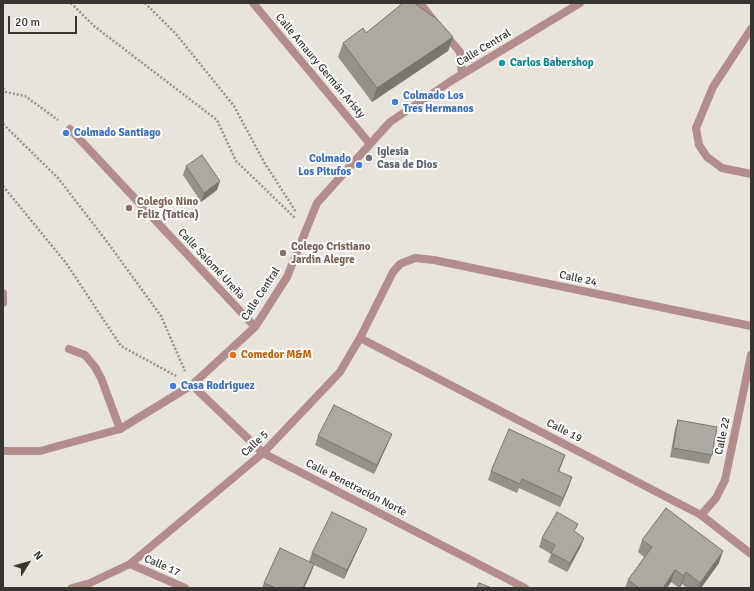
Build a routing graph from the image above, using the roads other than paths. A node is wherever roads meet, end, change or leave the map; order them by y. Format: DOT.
graph roads {
  1 [pos="253,3"];
  2 [pos="420,3"];
  3 [pos="580,3"];
  4 [pos="751,29"];
  5 [pos="462,74"];
  6 [pos="70,129"];
  7 [pos="370,144"];
  8 [pos="751,174"];
  9 [pos="400,264"];
  10 [pos="3,293"];
  11 [pos="3,303"];
  12 [pos="751,326"];
  13 [pos="254,327"];
  14 [pos="360,338"];
  15 [pos="69,348"];
  16 [pos="751,355"];
  17 [pos="192,385"];
  18 [pos="120,429"];
  19 [pos="3,451"];
  20 [pos="263,452"];
  21 [pos="701,515"];
  22 [pos="751,554"];
  23 [pos="130,564"];
  24 [pos="72,588"];
  25 [pos="185,588"];
  26 [pos="525,588"];
  1 -- 7 [label="street, Calle Amaury Germán Aristy"];
  2 -- 5 [label="street"];
  3 -- 5 [label="street, Calle Central"];
  4 -- 8 [label="street"];
  5 -- 7 [label="street, Calle Central"];
  6 -- 13 [label="street, Calle Salomé Ureña"];
  7 -- 13 [label="street, Calle Central"];
  9 -- 12 [label="street, Calle 24"];
  9 -- 14 [label="street, Calle 5"];
  10 -- 11 [label="street"];
  13 -- 17 [label="street, Calle Central"];
  14 -- 20 [label="street, Calle 5"];
  14 -- 21 [label="street, Calle 19"];
  15 -- 18 [label="street"];
  16 -- 21 [label="street, Calle 22"];
  17 -- 18 [label="street, Calle Central"];
  17 -- 20 [label="street, Calle Penetración Norte"];
  18 -- 19 [label="street, Calle Central"];
  20 -- 23 [label="street, Calle 5"];
  20 -- 26 [label="street, Calle Penetración Norte"];
  21 -- 22 [label="street, Calle 19"];
  23 -- 24 [label="street, Calle 5"];
  23 -- 25 [label="street, Calle 17"];
}
